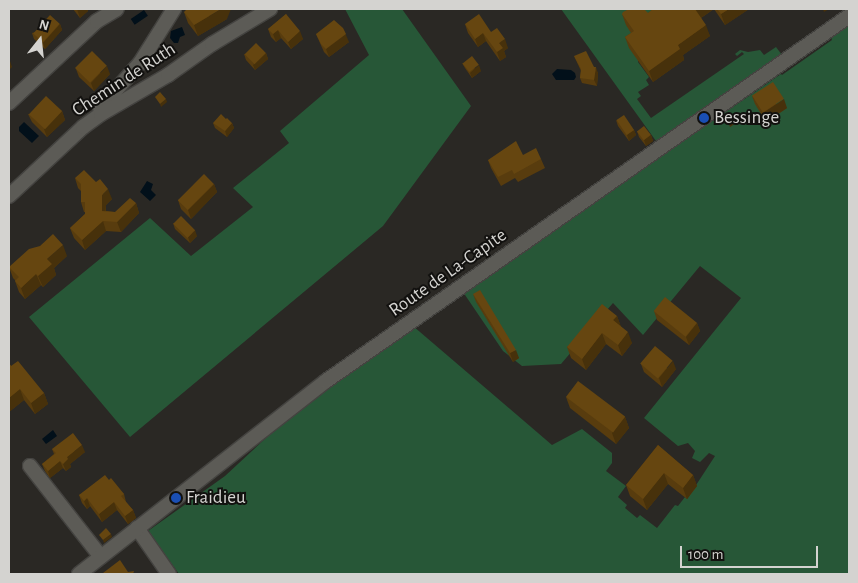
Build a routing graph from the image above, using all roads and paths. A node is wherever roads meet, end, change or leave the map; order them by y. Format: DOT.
graph roads {
  1 [pos="117,9"];
  2 [pos="174,9"];
  3 [pos="270,9"];
  4 [pos="849,16"];
  5 [pos="9,104"];
  6 [pos="83,127"];
  7 [pos="9,196"];
  8 [pos="30,466"];
  9 [pos="137,528"];
  10 [pos="101,557"];
  11 [pos="78,574"];
  12 [pos="170,574"];
  1 -- 5 [label="street"];
  2 -- 6 [label="street"];
  3 -- 6 [label="street, Chemin de Ruth"];
  4 -- 9 [label="street, Route de La-Capite"];
  6 -- 7 [label="street, Chemin de Ruth"];
  8 -- 10 [label="street"];
  9 -- 10 [label="street, Route de La-Capite"];
  9 -- 12 [label="street"];
  10 -- 11 [label="street, Route de La-Capite"];
}
